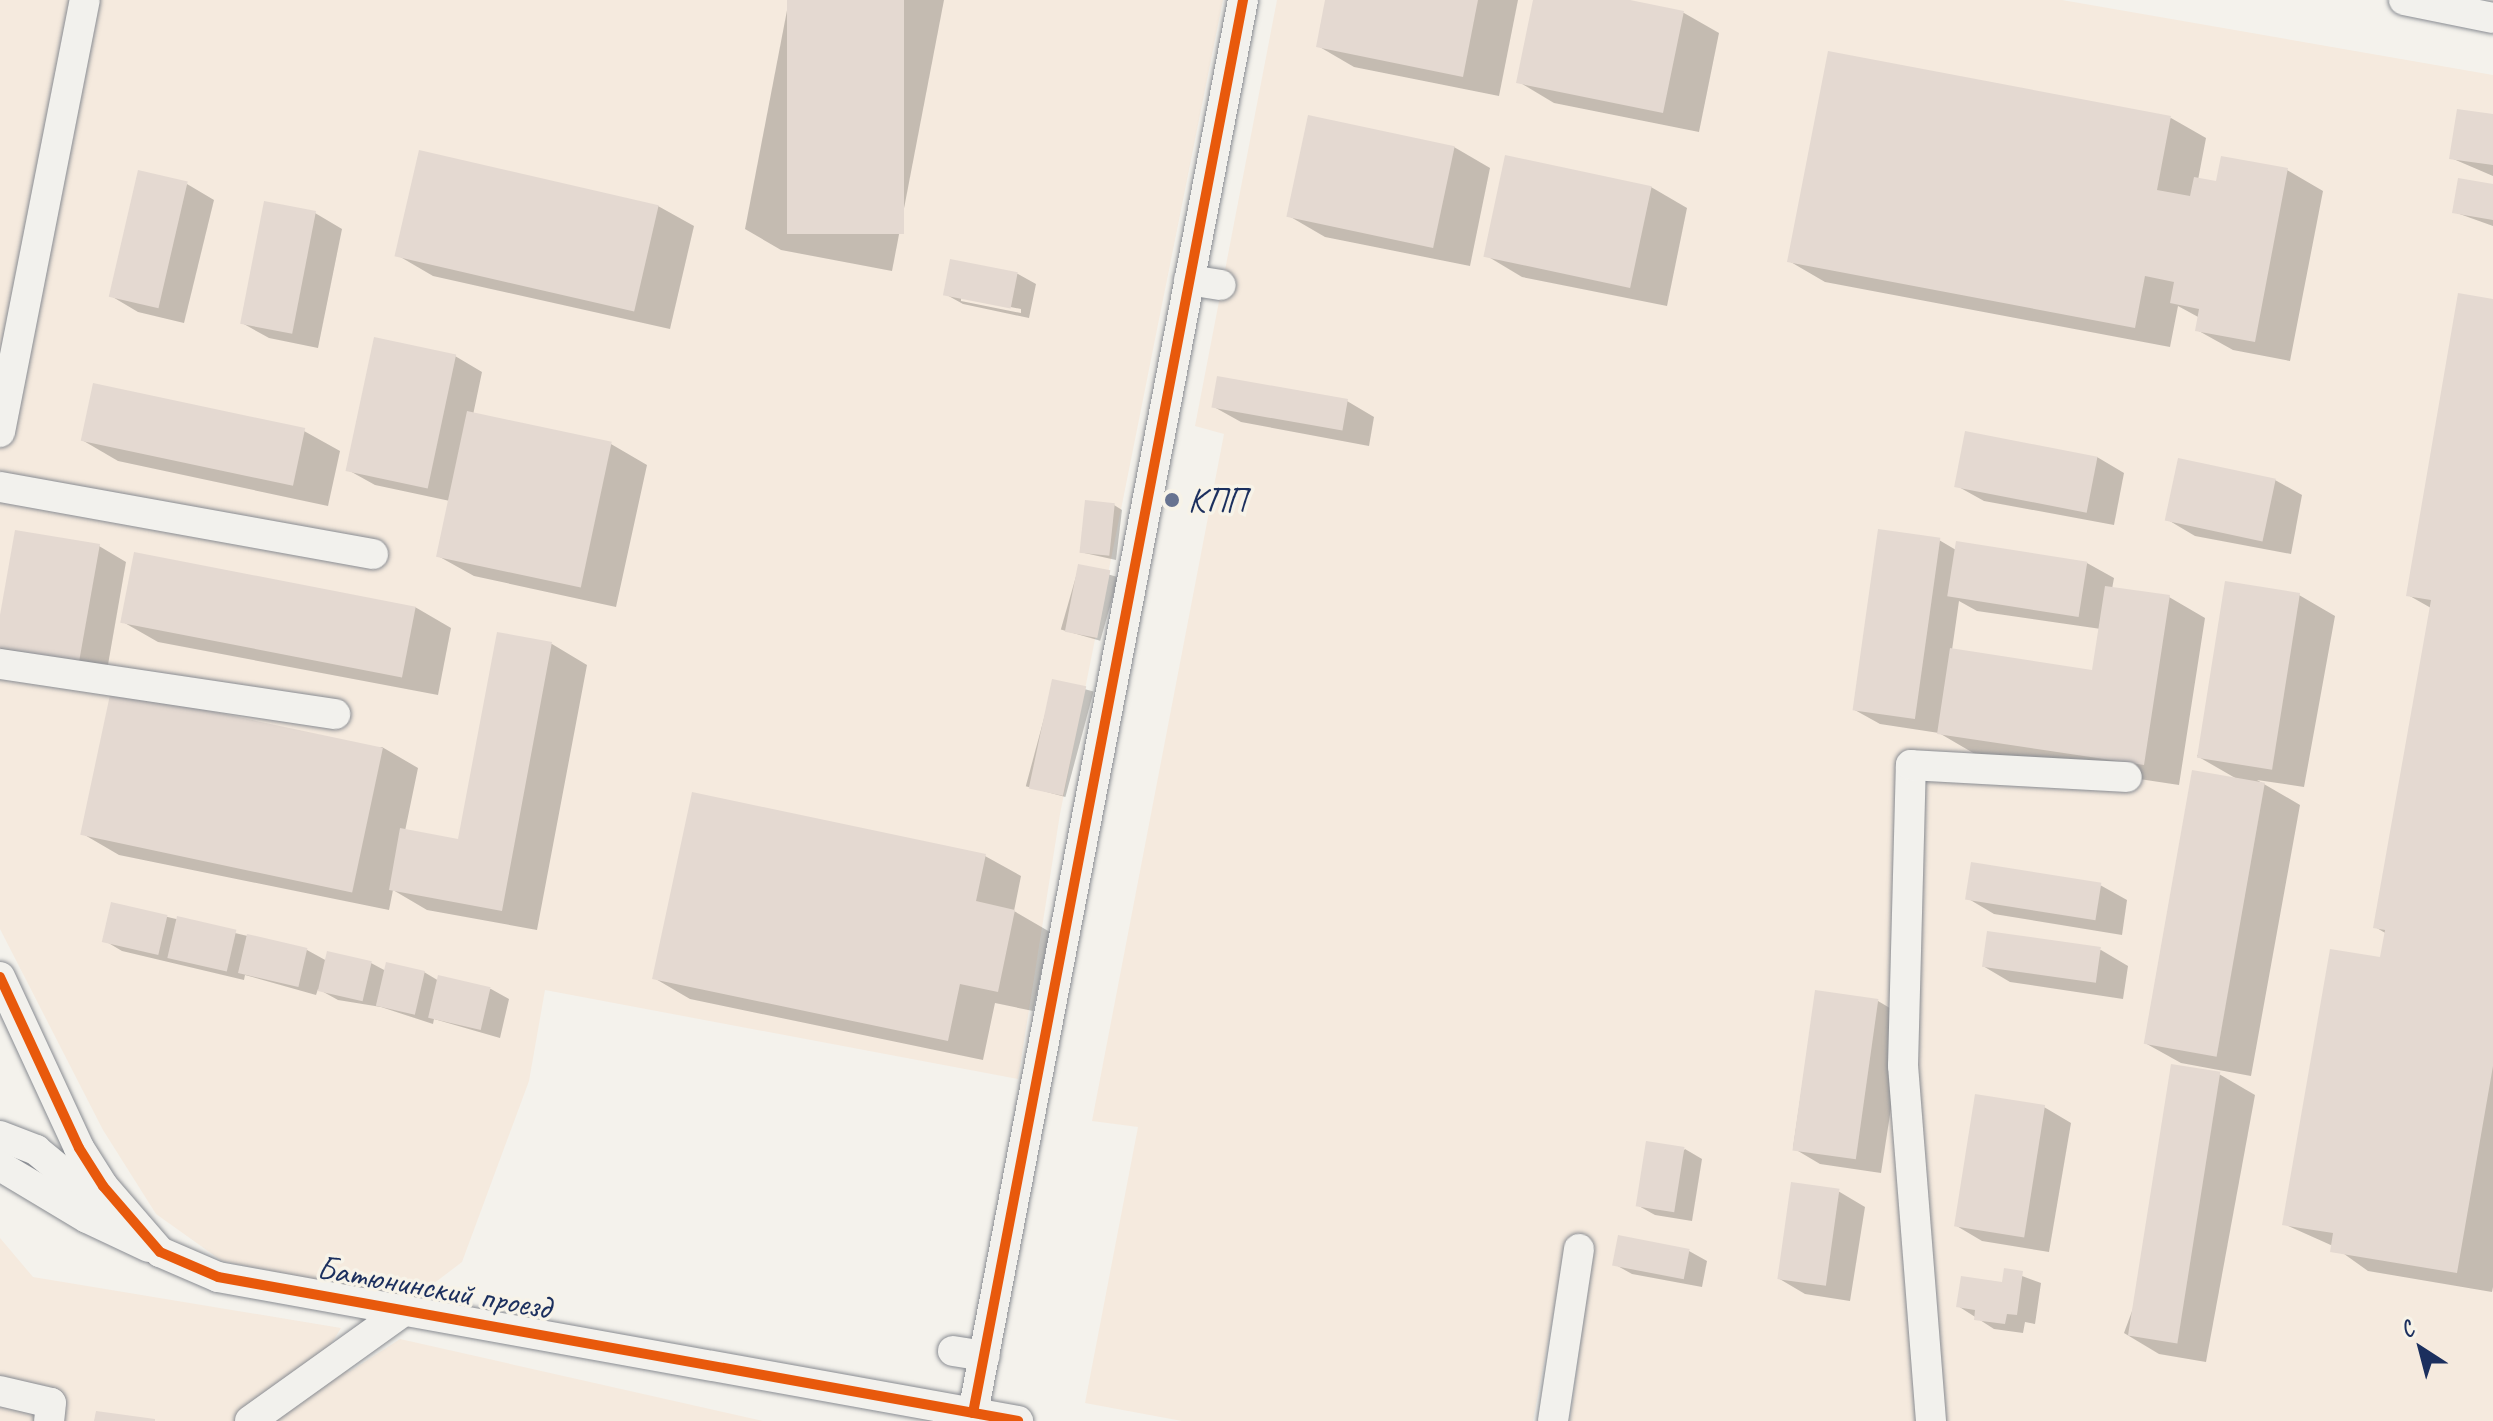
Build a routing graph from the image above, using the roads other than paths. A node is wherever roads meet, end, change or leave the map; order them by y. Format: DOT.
graph roads {
  1 [pos="85,0"];
  2 [pos="1243,0"];
  3 [pos="2404,0"];
  4 [pos="2493,18"];
  5 [pos="1189,280"];
  6 [pos="1221,285"];
  7 [pos="0,432"];
  8 [pos="0,487"];
  9 [pos="373,554"];
  10 [pos="0,664"];
  11 [pos="335,714"];
  12 [pos="2127,777"];
  13 [pos="0,977"];
  14 [pos="0,1136"];
  15 [pos="0,1166"];
  16 [pos="1579,1249"];
  17 [pos="160,1252"];
  18 [pos="405,1310"];
  19 [pos="953,1351"];
  20 [pos="985,1356"];
  21 [pos="0,1391"];
  22 [pos="932,1413"];
  23 [pos="973,1413"];
  24 [pos="49,1421"];
  25 [pos="250,1421"];
  26 [pos="1018,1421"];
  27 [pos="1553,1421"];
  28 [pos="1931,1421"];
  1 -- 7 [label="street"];
  2 -- 5 [label="street"];
  3 -- 4 [label="street"];
  5 -- 6 [label="street"];
  5 -- 20 [label="street"];
  8 -- 9 [label="street"];
  10 -- 11 [label="street"];
  12 -- 28 [label="street"];
  13 -- 17 [label="street, Батюнинский проезд"];
  14 -- 17 [label="street"];
  15 -- 17 [label="street"];
  16 -- 27 [label="street"];
  17 -- 18 [label="street, Батюнинский проезд"];
  18 -- 22 [label="street, Батюнинский проезд"];
  18 -- 25 [label="street"];
  19 -- 20 [label="street"];
  20 -- 23 [label="street"];
  21 -- 24 [label="street"];
  22 -- 23 [label="street, Батюнинский проезд"];
  23 -- 26 [label="street, Батюнинский проезд"];
}
